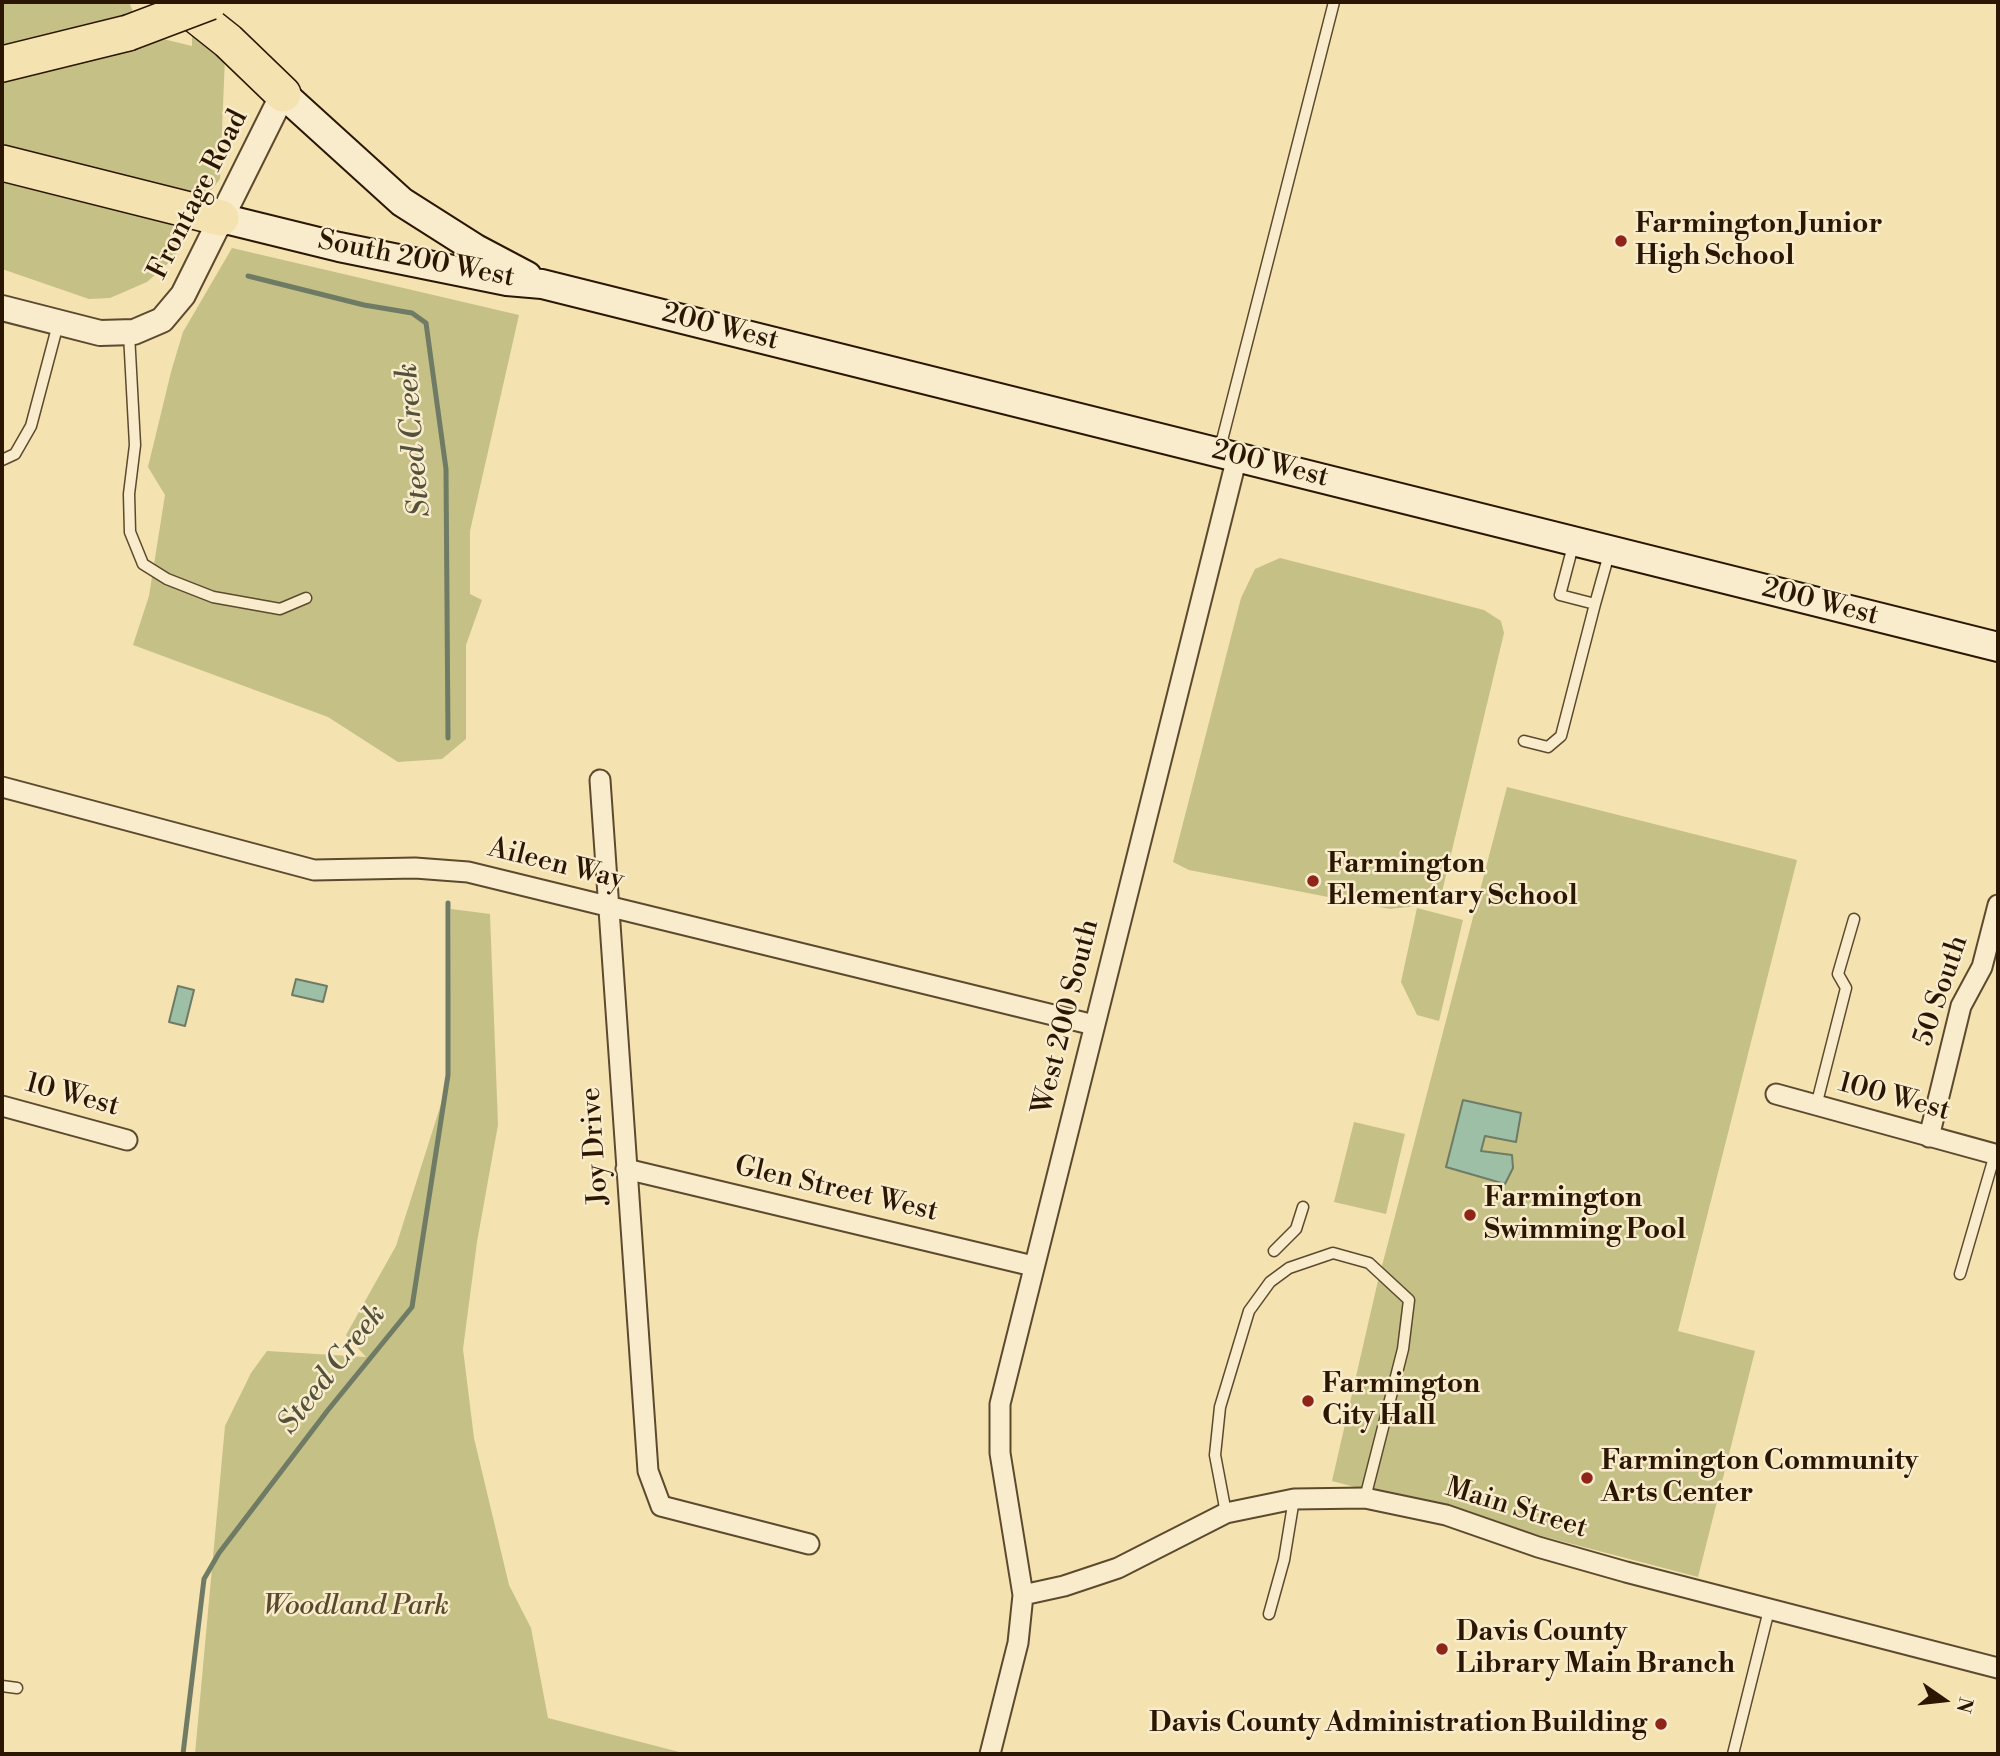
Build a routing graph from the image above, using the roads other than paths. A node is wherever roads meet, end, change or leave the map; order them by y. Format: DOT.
graph roads {
  1 [pos="178,2"];
  2 [pos="210,2"];
  3 [pos="1334,2"];
  4 [pos="2,64"];
  5 [pos="283,94"];
  6 [pos="2,163"];
  7 [pos="221,218"];
  8 [pos="542,284"];
  9 [pos="2,308"];
  10 [pos="58,324"];
  11 [pos="129,333"];
  12 [pos="1228,455"];
  13 [pos="2,460"];
  14 [pos="1574,541"];
  15 [pos="1610,550"];
  16 [pos="306,598"];
  17 [pos="1595,604"];
  18 [pos="1998,647"];
  19 [pos="1524,741"];
  20 [pos="600,780"];
  21 [pos="2,788"];
  22 [pos="1998,905"];
  23 [pos="607,906"];
  24 [pos="1854,919"];
  25 [pos="1094,1025"];
  26 [pos="1776,1094"];
  27 [pos="2,1106"];
  28 [pos="1816,1106"];
  29 [pos="1929,1136"];
  30 [pos="127,1140"];
  31 [pos="1997,1155"];
  32 [pos="626,1169"];
  33 [pos="1303,1207"];
  34 [pos="1274,1251"];
  35 [pos="1033,1266"];
  36 [pos="1960,1274"];
  37 [pos="1365,1498"];
  38 [pos="1294,1499"];
  39 [pos="1226,1513"];
  40 [pos="809,1544"];
  41 [pos="1023,1595"];
  42 [pos="1769,1610"];
  43 [pos="1269,1614"];
  44 [pos="1998,1668"];
  45 [pos="2,1686"];
  46 [pos="17,1688"];
  47 [pos="990,1754"];
  48 [pos="1734,1754"];
  1 -- 5 [label="highway"];
  2 -- 4 [label="highway, bridge"];
  3 -- 12 [label="lane"];
  5 -- 7 [label="street, Frontage Road"];
  5 -- 8 [label="main road, South 200 West"];
  6 -- 7 [label="highway"];
  7 -- 8 [label="main road, South 200 West"];
  7 -- 11 [label="street, Frontage Road"];
  8 -- 12 [label="main road, 200 West"];
  9 -- 10 [label="street, Frontage Road"];
  10 -- 11 [label="street, Frontage Road"];
  10 -- 13 [label="lane"];
  11 -- 16 [label="lane"];
  12 -- 14 [label="main road, 200 West"];
  12 -- 25 [label="street, West 200 South"];
  14 -- 15 [label="main road, 200 West"];
  14 -- 17 [label="lane"];
  15 -- 17 [label="lane"];
  15 -- 18 [label="main road, 200 West"];
  17 -- 19 [label="lane"];
  20 -- 23 [label="street, Joy Drive"];
  21 -- 23 [label="street, Aileen Way"];
  22 -- 29 [label="street, 50 South"];
  23 -- 25 [label="street, Aileen Way"];
  23 -- 32 [label="street, Joy Drive"];
  24 -- 28 [label="lane"];
  25 -- 35 [label="street, West 200 South"];
  26 -- 28 [label="street, 100 West"];
  27 -- 30 [label="street, 10 West"];
  28 -- 29 [label="street, 100 West"];
  29 -- 31 [label="street, 100 West"];
  31 -- 36 [label="lane"];
  32 -- 35 [label="street, Glen Street West"];
  32 -- 40 [label="street, Joy Drive"];
  33 -- 34 [label="lane"];
  35 -- 41 [label="street, West 200 South"];
  37 -- 38 [label="street, Main Street"];
  37 -- 39 [label="lane"];
  37 -- 42 [label="street, Main Street"];
  38 -- 39 [label="street, Main Street"];
  38 -- 43 [label="lane"];
  39 -- 41 [label="street, Main Street"];
  41 -- 47 [label="street, West 200 South"];
  42 -- 44 [label="street, Main Street"];
  42 -- 48 [label="lane"];
  45 -- 46 [label="lane"];
}
